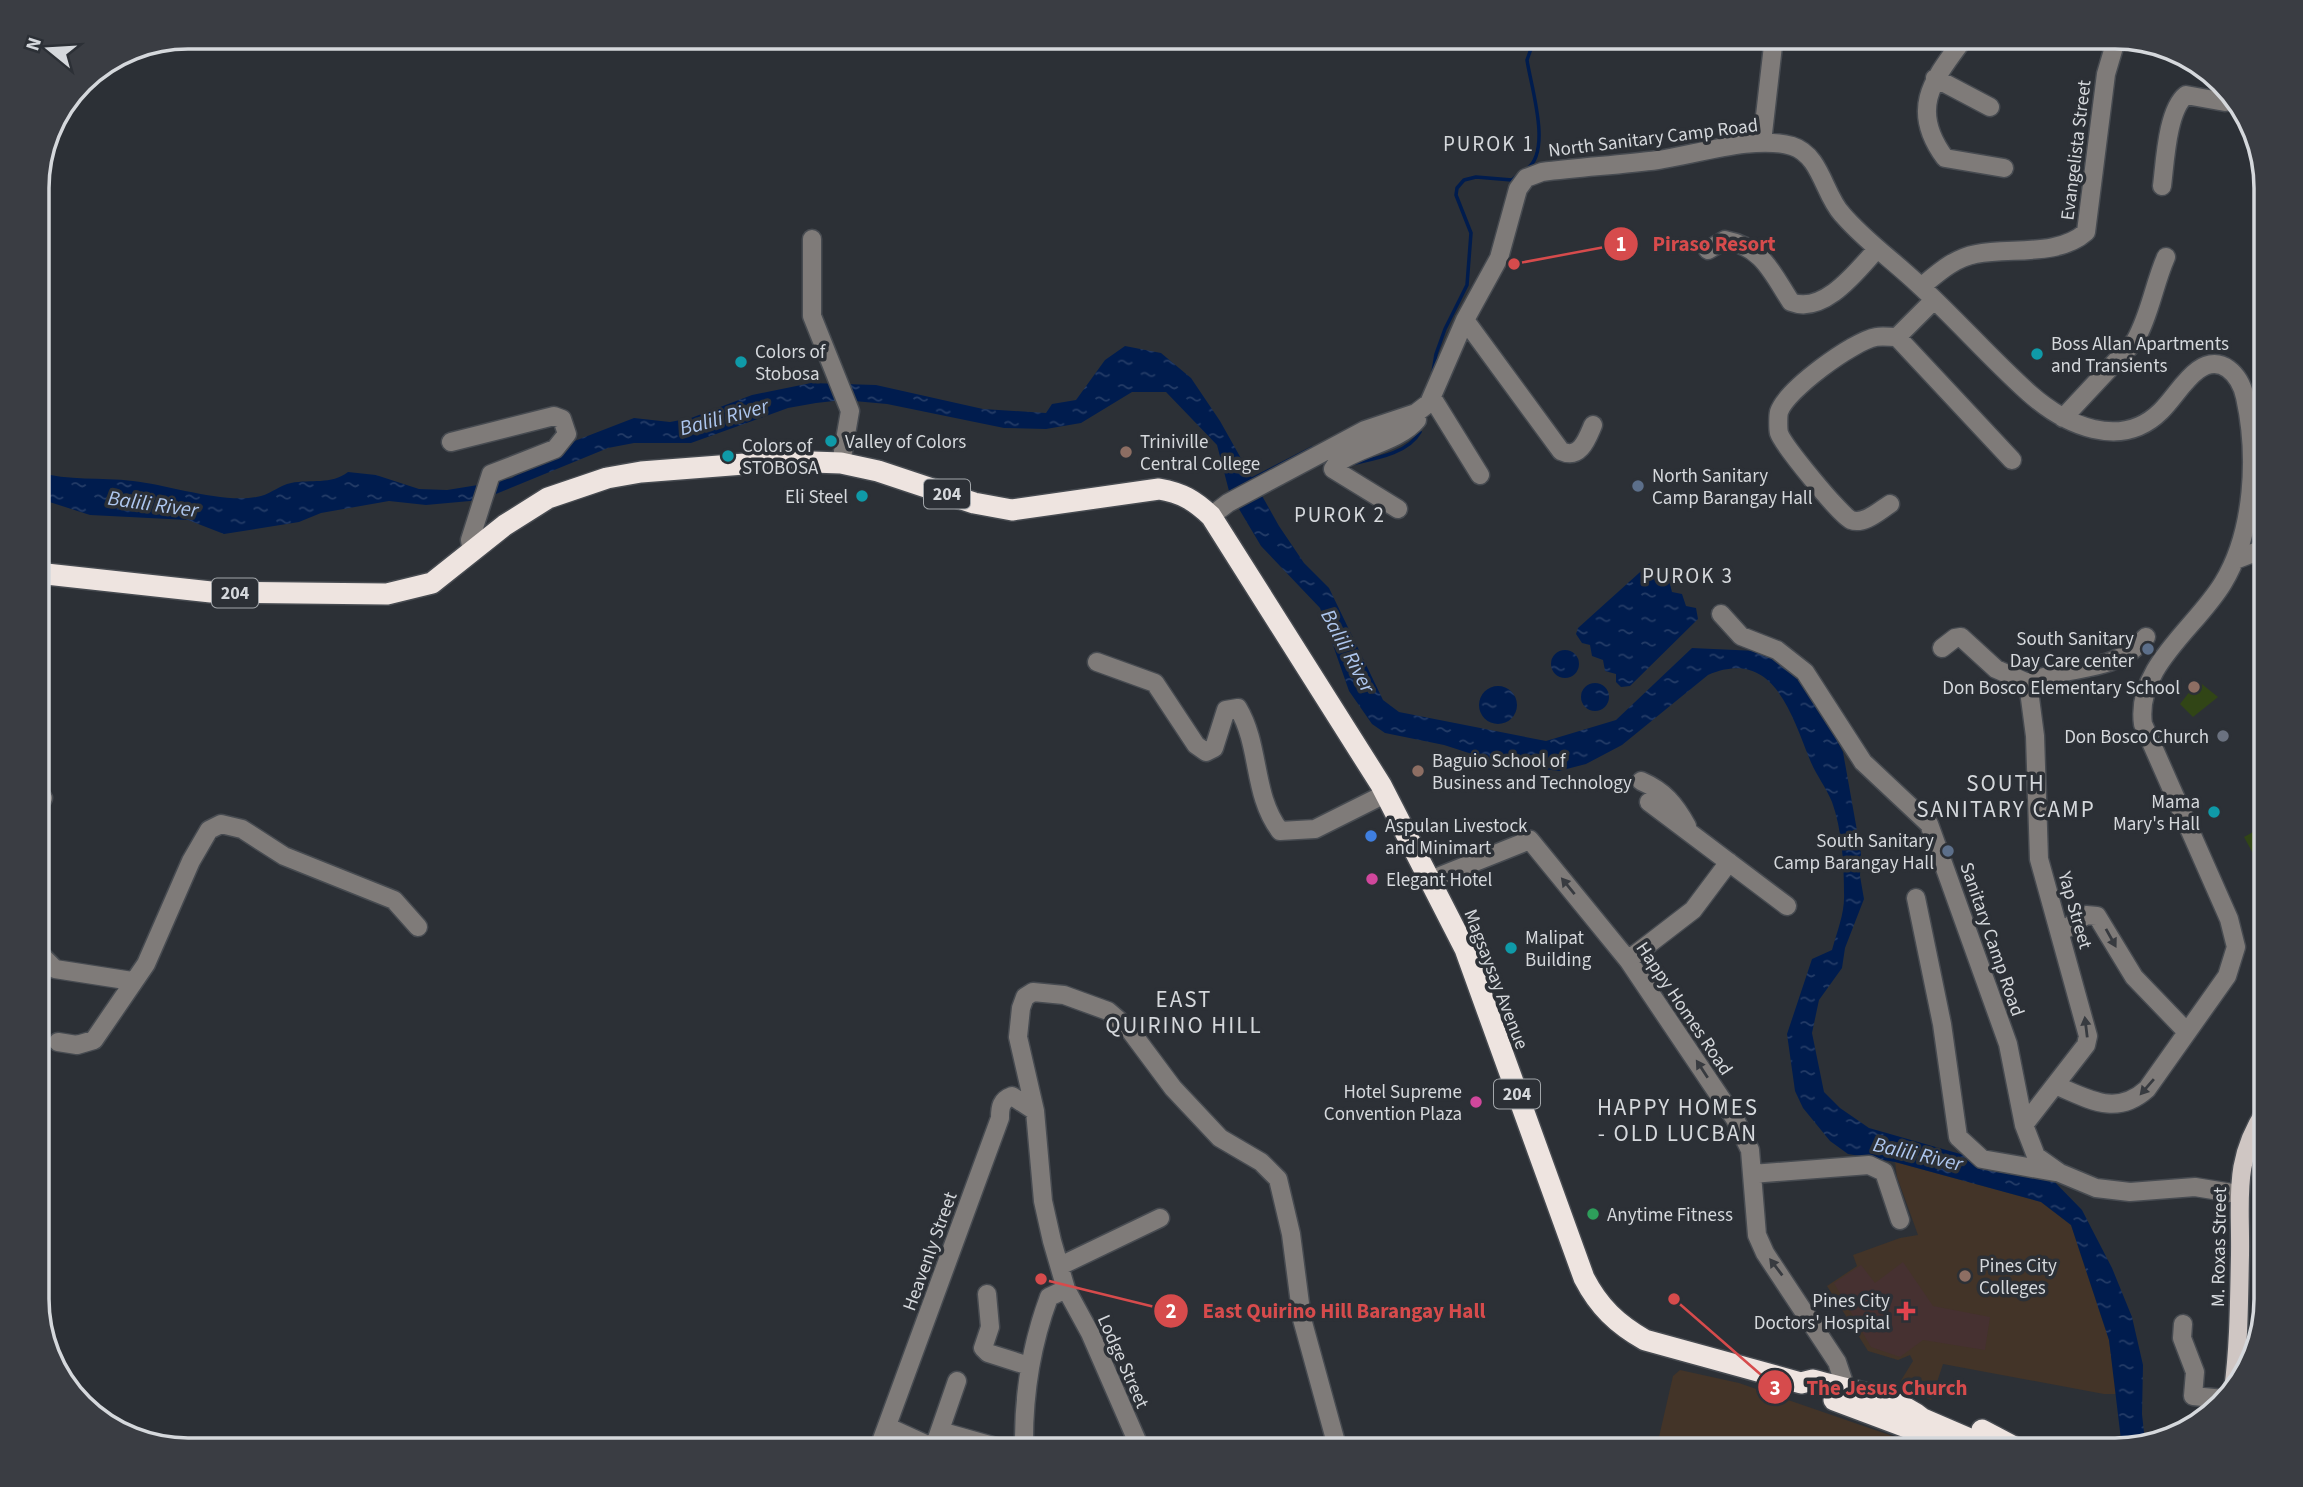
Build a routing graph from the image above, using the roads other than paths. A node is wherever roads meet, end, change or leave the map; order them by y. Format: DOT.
graph roads {
  1 [pos="1773,49"];
  2 [pos="1956,49"];
  3 [pos="2114,49"];
  4 [pos="1935,78"];
  5 [pos="2224,102"];
  6 [pos="1990,107"];
  7 [pos="1762,142"];
  8 [pos="2004,169"];
  9 [pos="2162,186"];
  10 [pos="812,239"];
  11 [pos="1877,249"];
  12 [pos="1708,250"];
  13 [pos="2166,257"];
  14 [pos="1927,293"];
  15 [pos="1465,320"];
  16 [pos="1897,337"];
  17 [pos="1433,399"];
  18 [pos="1416,413"];
  19 [pos="2063,418"];
  20 [pos="1593,425"];
  21 [pos="451,442"];
  22 [pos="2011,460"];
  23 [pos="841,463"];
  24 [pos="1480,475"];
  25 [pos="1889,504"];
  26 [pos="1398,509"];
  27 [pos="1211,516"];
  28 [pos="472,553"];
  29 [pos="2254,553"];
  30 [pos="2235,560"];
  31 [pos="49,574"];
  32 [pos="1721,614"];
  33 [pos="2146,638"];
  34 [pos="1942,648"];
  35 [pos="1097,662"];
  36 [pos="2028,683"];
  37 [pos="1640,781"];
  38 [pos="1385,794"];
  39 [pos="1649,802"];
  40 [pos="1691,832"];
  41 [pos="1729,862"];
  42 [pos="1430,880"];
  43 [pos="1916,898"];
  44 [pos="1787,906"];
  45 [pos="418,927"];
  46 [pos="2061,932"];
  47 [pos="1628,960"];
  48 [pos="49,963"];
  49 [pos="132,981"];
  50 [pos="2187,1032"];
  51 [pos="58,1042"];
  52 [pos="2055,1085"];
  53 [pos="1035,1111"];
  54 [pos="2024,1125"];
  55 [pos="2254,1130"];
  56 [pos="2060,1173"];
  57 [pos="1752,1174"];
  58 [pos="2238,1194"];
  59 [pos="1160,1218"];
  60 [pos="1900,1220"];
  61 [pos="1060,1266"];
  62 [pos="1066,1289"];
  63 [pos="987,1294"];
  64 [pos="2183,1324"];
  65 [pos="1029,1366"];
  66 [pos="2234,1371"];
  67 [pos="957,1381"];
  68 [pos="1801,1383"];
  69 [pos="1846,1389"];
  70 [pos="2213,1398"];
  71 [pos="1919,1415"];
  72 [pos="888,1427"];
  73 [pos="883,1438"];
  74 [pos="920,1438"];
  75 [pos="937,1438"];
  76 [pos="1024,1438"];
  77 [pos="1136,1438"];
  78 [pos="1334,1438"];
  79 [pos="1934,1438"];
  80 [pos="1968,1438"];
  81 [pos="1999,1438"];
  1 -- 7 [label="street"];
  2 -- 4 [label="street"];
  3 -- 14 [label="street, Evangelista Street"];
  4 -- 6 [label="street"];
  4 -- 8 [label="street"];
  5 -- 9 [label="street"];
  7 -- 11 [label="street, North Sanitary Camp Road"];
  7 -- 15 [label="street, North Sanitary Camp Road"];
  10 -- 23 [label="street"];
  11 -- 12 [label="street"];
  11 -- 14 [label="street, North Sanitary Camp Road"];
  13 -- 19 [label="street"];
  14 -- 16 [label="street"];
  14 -- 19 [label="street"];
  15 -- 17 [label="street, North Sanitary Camp Road"];
  15 -- 20 [label="street"];
  16 -- 22 [label="street"];
  16 -- 25 [label="street"];
  17 -- 18 [label="street, North Sanitary Camp Road"];
  17 -- 24 [label="street"];
  18 -- 26 [label="street"];
  18 -- 27 [label="street, North Sanitary Camp Road"];
  19 -- 30 [label="street"];
  21 -- 28 [label="street"];
  23 -- 27 [label="highway, Magsaysay Avenue / 204"];
  23 -- 28 [label="highway, 204"];
  27 -- 38 [label="highway, Magsaysay Avenue / 204"];
  28 -- 31 [label="highway, 204"];
  29 -- 30 [label="street"];
  30 -- 50 [label="street"];
  32 -- 54 [label="street, Sanitary Camp Road"];
  33 -- 36 [label="street"];
  34 -- 36 [label="street"];
  35 -- 38 [label="street"];
  36 -- 46 [label="street, Yap Street"];
  37 -- 40 [label="street"];
  38 -- 42 [label="highway, Magsaysay Avenue / 204"];
  39 -- 40 [label="street"];
  40 -- 41 [label="street"];
  41 -- 44 [label="street"];
  41 -- 47 [label="street"];
  47 -- 42 [label="street, Happy Homes Road, one-way"];
  42 -- 68 [label="highway, Magsaysay Avenue / 204"];
  43 -- 56 [label="street"];
  45 -- 49 [label="street"];
  46 -- 50 [label="street, one-way"];
  52 -- 46 [label="street, Yap Street, one-way"];
  57 -- 47 [label="street, Happy Homes Road, one-way"];
  48 -- 49 [label="street"];
  49 -- 51 [label="street"];
  50 -- 52 [label="street, one-way"];
  52 -- 54 [label="street, Yap Street"];
  53 -- 61 [label="street, Lodge Street"];
  53 -- 72 [label="street, Heavenly Street"];
  53 -- 78 [label="street, Lodge Street"];
  54 -- 56 [label="street, Sanitary Camp Road"];
  55 -- 58 [label="main road, M. Roxas Street"];
  56 -- 58 [label="street, Sanitary Camp Road"];
  57 -- 60 [label="street"];
  69 -- 57 [label="street, Happy Homes Road, one-way"];
  58 -- 66 [label="main road, M. Roxas Street"];
  59 -- 61 [label="street"];
  61 -- 62 [label="street, Lodge Street"];
  62 -- 65 [label="street"];
  62 -- 77 [label="street, Lodge Street"];
  63 -- 65 [label="street"];
  64 -- 70 [label="street"];
  65 -- 76 [label="street"];
  67 -- 75 [label="street"];
  68 -- 69 [label="highway, Magsaysay Avenue / 204"];
  68 -- 79 [label="highway, Magsaysay Avenue / 204"];
  69 -- 71 [label="highway, Magsaysay Avenue / 204"];
  71 -- 80 [label="highway, Magsaysay Avenue / 204"];
  71 -- 81 [label="highway, 204"];
  72 -- 73 [label="street, Heavenly Street"];
  72 -- 74 [label="street"];
}
